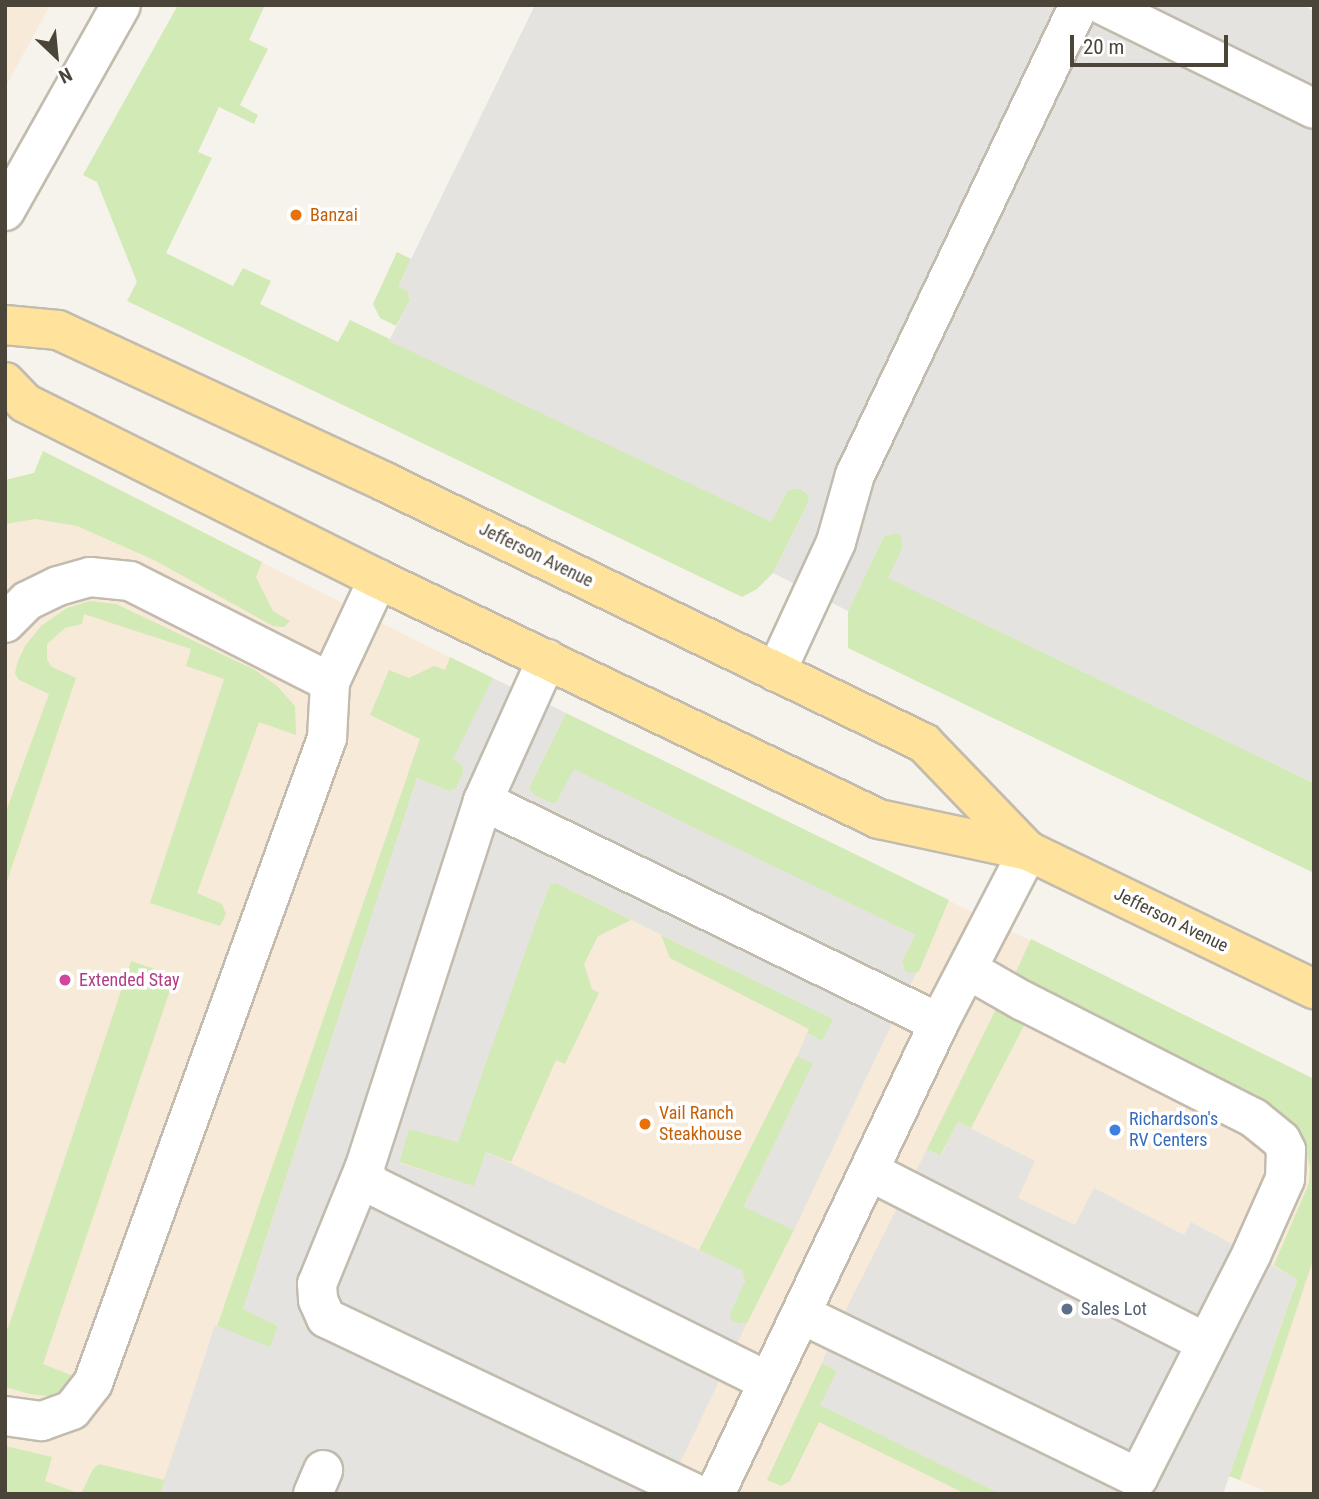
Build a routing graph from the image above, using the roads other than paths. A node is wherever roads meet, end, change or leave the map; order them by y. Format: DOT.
graph roads {
  1 [pos="121,5"];
  2 [pos="1079,5"];
  3 [pos="1103,5"];
  4 [pos="1314,108"];
  5 [pos="5,211"];
  6 [pos="5,325"];
  7 [pos="5,382"];
  8 [pos="379,579"];
  9 [pos="5,623"];
  10 [pos="547,659"];
  11 [pos="776,672"];
  12 [pos="330,682"];
  13 [pos="483,801"];
  14 [pos="1028,852"];
  15 [pos="967,969"];
  16 [pos="1314,989"];
  17 [pos="939,1023"];
  18 [pos="364,1169"];
  19 [pos="869,1171"];
  20 [pos="801,1314"];
  21 [pos="1206,1343"];
  22 [pos="768,1382"];
  23 [pos="5,1416"];
  24 [pos="697,1494"];
  25 [pos="715,1494"];
  1 -- 5 [label="street"];
  2 -- 11 [label="street"];
  3 -- 4 [label="street"];
  6 -- 11 [label="main road, Jefferson Avenue"];
  7 -- 8 [label="main road, Jefferson Avenue"];
  8 -- 10 [label="main road, Jefferson Avenue"];
  8 -- 12 [label="street"];
  9 -- 12 [label="street"];
  10 -- 13 [label="street"];
  10 -- 14 [label="main road, Jefferson Avenue"];
  11 -- 14 [label="main road, Jefferson Avenue"];
  12 -- 23 [label="street"];
  13 -- 17 [label="street"];
  13 -- 18 [label="street"];
  14 -- 15 [label="street"];
  14 -- 16 [label="main road, Jefferson Avenue"];
  15 -- 17 [label="street"];
  15 -- 21 [label="street"];
  17 -- 19 [label="street"];
  18 -- 22 [label="street"];
  18 -- 24 [label="street"];
  19 -- 20 [label="street"];
  19 -- 21 [label="street"];
  20 -- 21 [label="street"];
  20 -- 22 [label="street"];
  22 -- 25 [label="street"];
}
